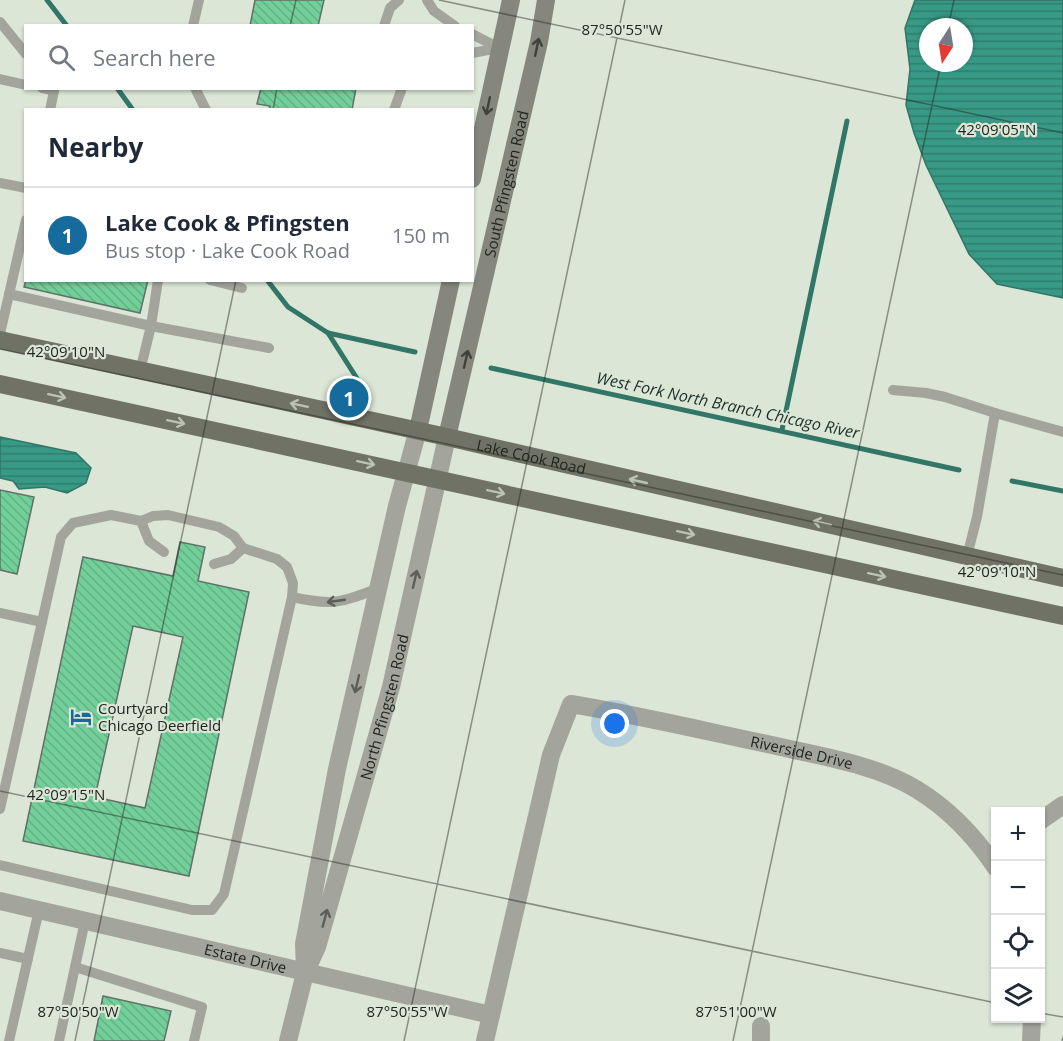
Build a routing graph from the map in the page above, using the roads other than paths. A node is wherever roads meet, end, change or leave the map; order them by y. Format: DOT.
graph roads {
  1 [pos="199,0"];
  2 [pos="399,0"];
  3 [pos="427,0"];
  4 [pos="511,0"];
  5 [pos="546,0"];
  6 [pos="0,22"];
  7 [pos="193,24"];
  8 [pos="385,24"];
  9 [pos="452,24"];
  10 [pos="474,35"];
  11 [pos="499,48"];
  12 [pos="24,52"];
  13 [pos="474,53"];
  14 [pos="0,79"];
  15 [pos="24,85"];
  16 [pos="53,90"];
  17 [pos="196,90"];
  18 [pos="401,90"];
  19 [pos="50,108"];
  20 [pos="205,108"];
  21 [pos="395,108"];
  22 [pos="474,165"];
  23 [pos="0,183"];
  24 [pos="24,189"];
  25 [pos="24,229"];
  26 [pos="158,282"];
  27 [pos="218,282"];
  28 [pos="450,282"];
  29 [pos="242,288"];
  30 [pos="9,294"];
  31 [pos="151,326"];
  32 [pos="0,334"];
  33 [pos="0,340"];
  34 [pos="269,348"];
  35 [pos="140,370"];
  36 [pos="0,384"];
  37 [pos="893,390"];
  38 [pos="995,413"];
  39 [pos="418,430"];
  40 [pos="1063,432"];
  41 [pos="447,437"];
  42 [pos="407,472"];
  43 [pos="439,479"];
  44 [pos="141,521"];
  45 [pos="243,548"];
  46 [pos="164,552"];
  47 [pos="967,556"];
  48 [pos="214,564"];
  49 [pos="1063,578"];
  50 [pos="379,588"];
  51 [pos="292,597"];
  52 [pos="0,613"];
  53 [pos="1063,616"];
  54 [pos="42,622"];
  55 [pos="1063,805"];
  56 [pos="0,809"];
  57 [pos="1045,817"];
  58 [pos="991,857"];
  59 [pos="0,865"];
  60 [pos="0,901"];
  61 [pos="39,910"];
  62 [pos="85,921"];
  63 [pos="0,953"];
  64 [pos="28,959"];
  65 [pos="75,967"];
  66 [pos="305,973"];
  67 [pos="491,1015"];
  68 [pos="1032,1023"];
  69 [pos="9,1041"];
  70 [pos="59,1041"];
  71 [pos="194,1041"];
  72 [pos="288,1041"];
  73 [pos="485,1041"];
  74 [pos="1031,1041"];
  1 -- 7 [label="lane"];
  2 -- 8 [label="lane"];
  3 -- 9 [label="lane"];
  4 -- 11 [label="main road"];
  41 -- 5 [label="main road, South Pfingsten Road, one-way"];
  6 -- 12 [label="lane"];
  10 -- 11 [label="lane"];
  11 -- 13 [label="lane"];
  11 -- 22 [label="main road, one-way"];
  14 -- 15 [label="lane"];
  16 -- 19 [label="lane"];
  17 -- 20 [label="lane"];
  18 -- 21 [label="lane"];
  23 -- 24 [label="lane"];
  25 -- 30 [label="lane"];
  26 -- 31 [label="lane"];
  27 -- 29 [label="lane"];
  28 -- 39 [label="main road"];
  30 -- 31 [label="lane"];
  30 -- 32 [label="lane"];
  31 -- 34 [label="lane"];
  31 -- 35 [label="lane"];
  33 -- 35 [label="main road, Lake Cook Road"];
  39 -- 35 [label="main road, Lake Cook Road, one-way"];
  36 -- 42 [label="main road, one-way"];
  37 -- 38 [label="lane"];
  38 -- 40 [label="lane"];
  38 -- 47 [label="lane"];
  39 -- 41 [label="main road, Lake Cook Road"];
  39 -- 42 [label="street, North Pfingsten Road"];
  41 -- 43 [label="street, North Pfingsten Road"];
  47 -- 41 [label="main road, Lake Cook Road, one-way"];
  42 -- 43 [label="main road"];
  42 -- 50 [label="street, North Pfingsten Road"];
  43 -- 53 [label="main road, one-way"];
  66 -- 43 [label="street, North Pfingsten Road, one-way"];
  44 -- 45 [label="lane"];
  44 -- 46 [label="lane"];
  44 -- 54 [label="lane"];
  45 -- 48 [label="lane"];
  45 -- 51 [label="lane"];
  47 -- 49 [label="main road, Lake Cook Road"];
  50 -- 51 [label="lane, one-way"];
  50 -- 66 [label="street, North Pfingsten Road, one-way"];
  51 -- 59 [label="lane"];
  52 -- 54 [label="lane"];
  54 -- 56 [label="lane"];
  55 -- 57 [label="street"];
  58 -- 67 [label="street, Riverside Drive"];
  60 -- 61 [label="street, Estate Drive"];
  61 -- 62 [label="street, Estate Drive"];
  61 -- 64 [label="lane"];
  62 -- 65 [label="lane"];
  62 -- 66 [label="street, Estate Drive"];
  63 -- 64 [label="lane"];
  64 -- 69 [label="lane"];
  65 -- 70 [label="lane"];
  65 -- 71 [label="lane"];
  66 -- 67 [label="street, Estate Drive"];
  66 -- 72 [label="street, North Pfingsten Road"];
  67 -- 73 [label="street"];
  68 -- 74 [label="street"];
}
